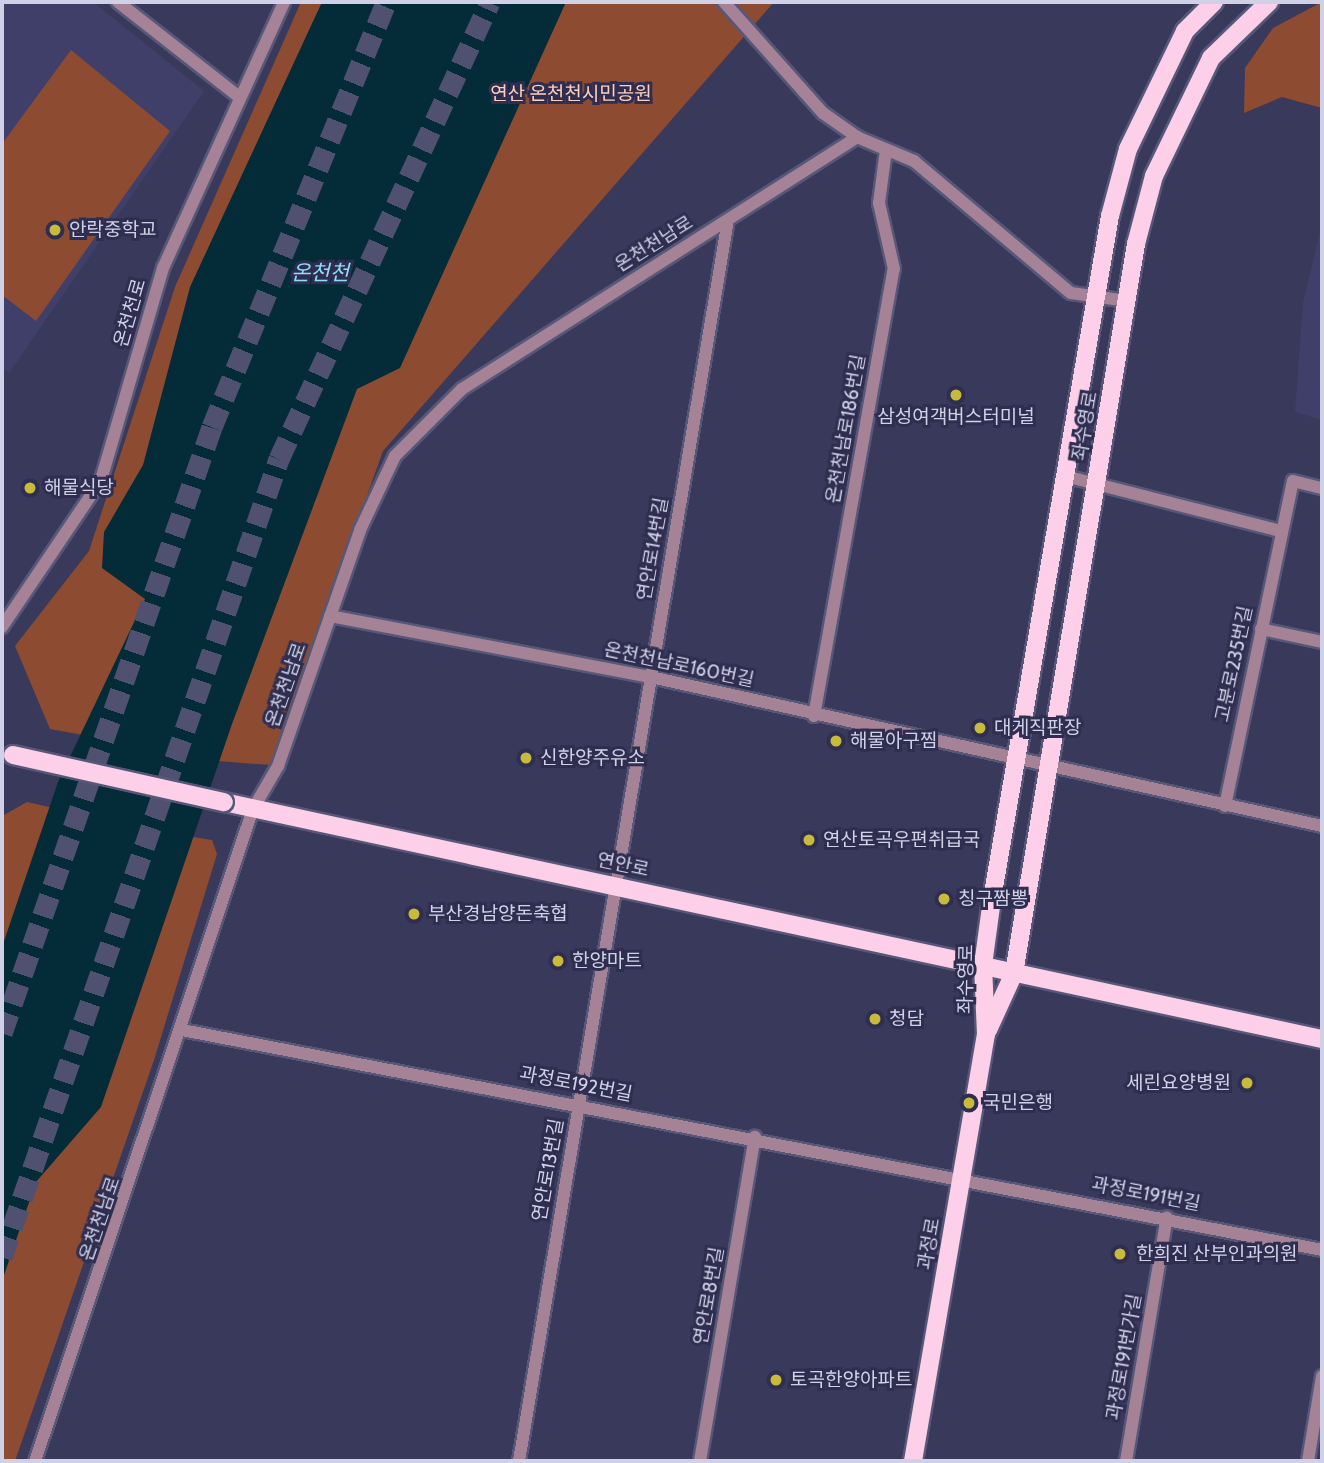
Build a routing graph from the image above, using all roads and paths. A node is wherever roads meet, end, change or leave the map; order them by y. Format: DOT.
graph roads {
  1 [pos="118,2"];
  2 [pos="284,2"];
  3 [pos="724,2"];
  4 [pos="1214,2"];
  5 [pos="1269,2"];
  6 [pos="239,97"];
  7 [pos="857,137"];
  8 [pos="886,150"];
  9 [pos="728,220"];
  10 [pos="1097,296"];
  11 [pos="1127,301"];
  12 [pos="1065,476"];
  13 [pos="1096,484"];
  14 [pos="1322,488"];
  15 [pos="1281,531"];
  16 [pos="330,616"];
  17 [pos="2,627"];
  18 [pos="1261,629"];
  19 [pos="1322,642"];
  20 [pos="651,677"];
  21 [pos="814,716"];
  22 [pos="7,754"];
  23 [pos="1019,760"];
  24 [pos="1046,766"];
  25 [pos="1225,806"];
  26 [pos="253,809"];
  27 [pos="1322,827"];
  28 [pos="616,884"];
  29 [pos="983,965"];
  30 [pos="1014,973"];
  31 [pos="182,1030"];
  32 [pos="986,1034"];
  33 [pos="1322,1039"];
  34 [pos="579,1104"];
  35 [pos="755,1136"];
  36 [pos="962,1177"];
  37 [pos="1167,1217"];
  38 [pos="1322,1250"];
  39 [pos="1322,1376"];
  40 [pos="35,1461"];
  41 [pos="519,1461"];
  42 [pos="700,1461"];
  43 [pos="913,1461"];
  44 [pos="1126,1461"];
  45 [pos="1308,1461"];
  1 -- 6 [label="street"];
  2 -- 6 [label="street, 온천천로"];
  3 -- 7 [label="street"];
  4 -- 10 [label="main road, 좌수영로"];
  5 -- 11 [label="main road, 좌수영로"];
  6 -- 17 [label="street, 온천천로"];
  7 -- 8 [label="street"];
  7 -- 9 [label="street, 온천천남로"];
  8 -- 10 [label="street"];
  8 -- 21 [label="street, 온천천남로186번길"];
  9 -- 16 [label="street, 온천천남로"];
  9 -- 20 [label="street, 연안로14번길"];
  10 -- 11 [label="street"];
  10 -- 12 [label="main road, 좌수영로"];
  11 -- 13 [label="main road, 좌수영로"];
  12 -- 13 [label="street"];
  12 -- 23 [label="main road, 좌수영로"];
  13 -- 15 [label="street"];
  13 -- 24 [label="main road, 좌수영로"];
  14 -- 15 [label="street, 고분로235번길"];
  15 -- 18 [label="street, 고분로235번길"];
  16 -- 20 [label="street, 온천천남로160번길"];
  16 -- 26 [label="street, 온천천남로"];
  18 -- 19 [label="street"];
  18 -- 25 [label="street, 고분로235번길"];
  20 -- 21 [label="street, 온천천남로160번길"];
  20 -- 28 [label="street, 연안로14번길"];
  21 -- 23 [label="street, 온천천남로160번길"];
  22 -- 26 [label="main road, 연안로, bridge"];
  23 -- 24 [label="street"];
  23 -- 29 [label="main road, 좌수영로"];
  24 -- 25 [label="street"];
  24 -- 30 [label="main road, 좌수영로"];
  25 -- 27 [label="street"];
  26 -- 28 [label="main road, 연안로"];
  26 -- 31 [label="street, 온천천남로"];
  28 -- 29 [label="main road, 연안로"];
  28 -- 34 [label="street, 연안로13번길"];
  29 -- 30 [label="main road"];
  29 -- 32 [label="main road, 좌수영로"];
  30 -- 32 [label="main road, 좌수영로"];
  30 -- 33 [label="main road"];
  31 -- 34 [label="street, 과정로192번길"];
  31 -- 40 [label="street, 온천천남로"];
  32 -- 36 [label="main road, 과정로"];
  34 -- 35 [label="street, 과정로192번길"];
  34 -- 41 [label="street, 연안로13번길"];
  35 -- 36 [label="street, 과정로192번길"];
  35 -- 42 [label="street, 연안로8번길"];
  36 -- 37 [label="street, 과정로191번길"];
  36 -- 43 [label="main road, 과정로"];
  37 -- 38 [label="street, 과정로191번길"];
  37 -- 44 [label="street, 과정로191번가길"];
  39 -- 45 [label="street"];
}
